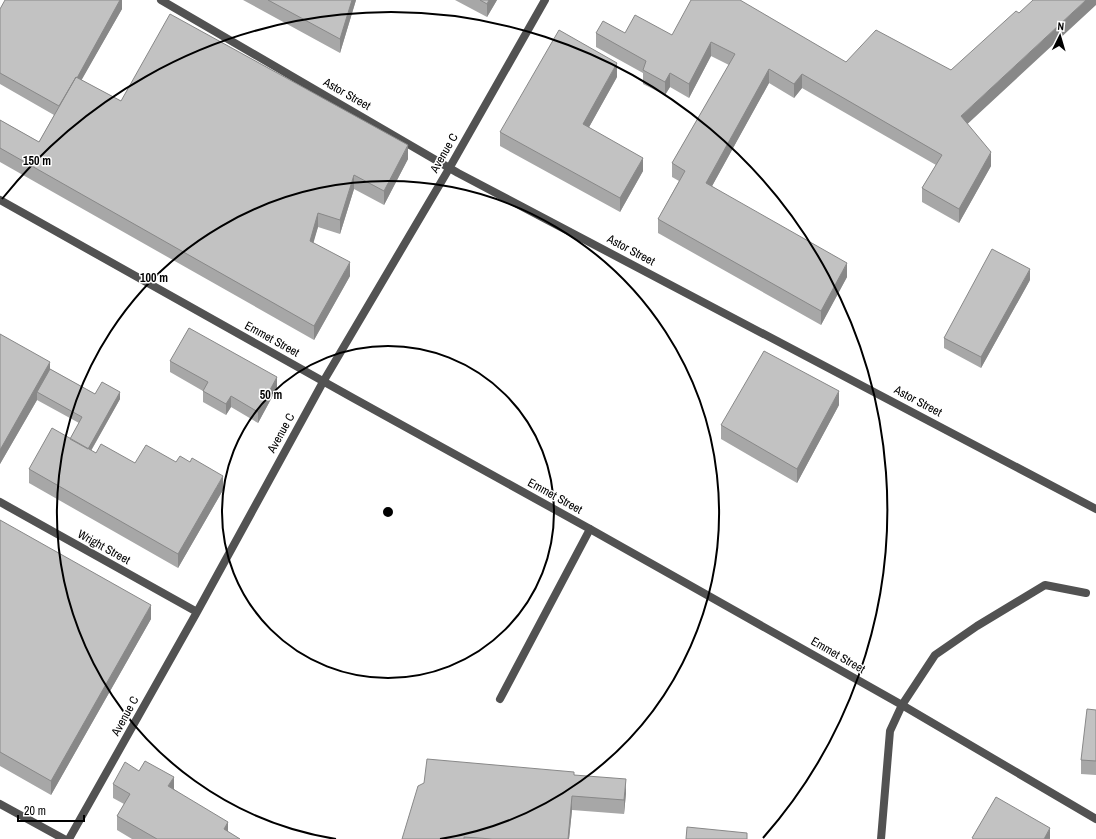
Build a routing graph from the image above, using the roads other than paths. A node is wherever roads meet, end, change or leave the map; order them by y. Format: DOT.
graph roads {
  1 [pos="162,0"];
  2 [pos="545,0"];
  3 [pos="450,168"];
  4 [pos="0,200"];
  5 [pos="323,382"];
  6 [pos="0,502"];
  7 [pos="1096,509"];
  8 [pos="590,529"];
  9 [pos="1086,593"];
  10 [pos="197,612"];
  11 [pos="500,699"];
  12 [pos="902,705"];
  13 [pos="0,804"];
  14 [pos="1096,819"];
  15 [pos="64,839"];
  16 [pos="69,839"];
  17 [pos="881,839"];
  1 -- 3 [label="street, Astor Street"];
  2 -- 3 [label="street, Avenue C"];
  3 -- 5 [label="street, Avenue C"];
  3 -- 7 [label="street, Astor Street"];
  4 -- 5 [label="street, Emmet Street"];
  5 -- 8 [label="street, Emmet Street"];
  5 -- 10 [label="street, Avenue C"];
  6 -- 10 [label="street, Wright Street"];
  8 -- 11 [label="street"];
  8 -- 12 [label="street, Emmet Street"];
  9 -- 12 [label="street"];
  10 -- 16 [label="street, Avenue C"];
  12 -- 14 [label="street, Emmet Street"];
  12 -- 17 [label="street"];
  13 -- 15 [label="street"];
}
